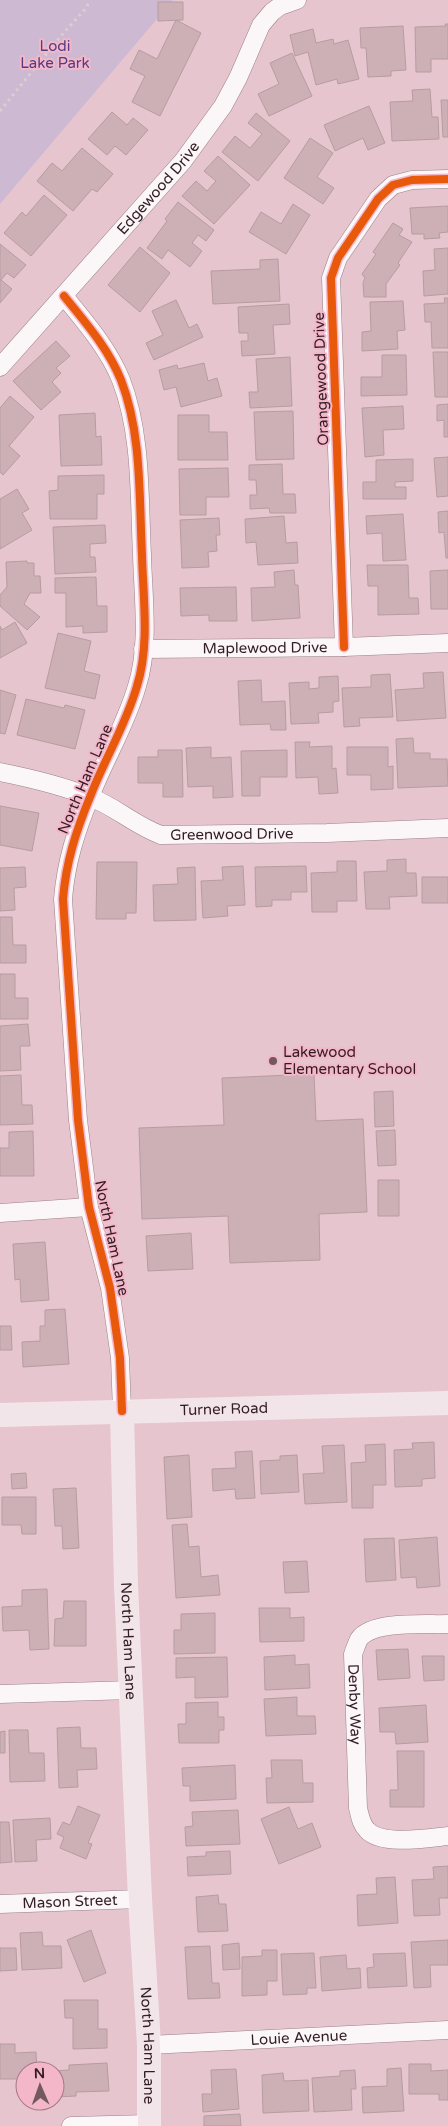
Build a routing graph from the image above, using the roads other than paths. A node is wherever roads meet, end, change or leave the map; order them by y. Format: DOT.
graph roads {
  1 [pos="297,0"];
  2 [pos="270,6"];
  3 [pos="448,179"];
  4 [pos="64,296"];
  5 [pos="0,366"];
  6 [pos="448,643"];
  7 [pos="344,647"];
  8 [pos="144,649"];
  9 [pos="0,772"];
  10 [pos="90,797"];
  11 [pos="448,828"];
  12 [pos="89,1207"];
  13 [pos="0,1213"];
  14 [pos="448,1403"];
  15 [pos="122,1411"];
  16 [pos="0,1415"];
  17 [pos="448,1624"];
  18 [pos="132,1690"];
  19 [pos="0,1694"];
  20 [pos="448,1836"];
  21 [pos="140,1899"];
  22 [pos="0,1904"];
  23 [pos="448,2030"];
  24 [pos="148,2045"];
  25 [pos="149,2125"];
  26 [pos="71,2126"];
  1 -- 2 [label="street, Edgewood Drive"];
  2 -- 4 [label="street, Edgewood Drive"];
  3 -- 7 [label="street, Orangewood Drive"];
  4 -- 5 [label="street, Edgewood Drive"];
  4 -- 8 [label="street, North Ham Lane"];
  6 -- 7 [label="street, Maplewood Drive"];
  7 -- 8 [label="street, Maplewood Drive"];
  8 -- 10 [label="street, North Ham Lane"];
  9 -- 10 [label="street, Greenwood Drive"];
  10 -- 11 [label="street, Greenwood Drive"];
  10 -- 12 [label="street, North Ham Lane"];
  12 -- 13 [label="street"];
  12 -- 15 [label="street, North Ham Lane"];
  14 -- 15 [label="main road, Turner Road"];
  15 -- 16 [label="main road, Turner Road"];
  15 -- 18 [label="main road, North Ham Lane"];
  17 -- 20 [label="street, Denby Way"];
  18 -- 19 [label="street"];
  18 -- 21 [label="main road, North Ham Lane"];
  21 -- 22 [label="street, Mason Street"];
  21 -- 24 [label="main road, North Ham Lane"];
  23 -- 24 [label="street, Louie Avenue"];
  24 -- 25 [label="main road, North Ham Lane"];
  25 -- 26 [label="street"];
}
